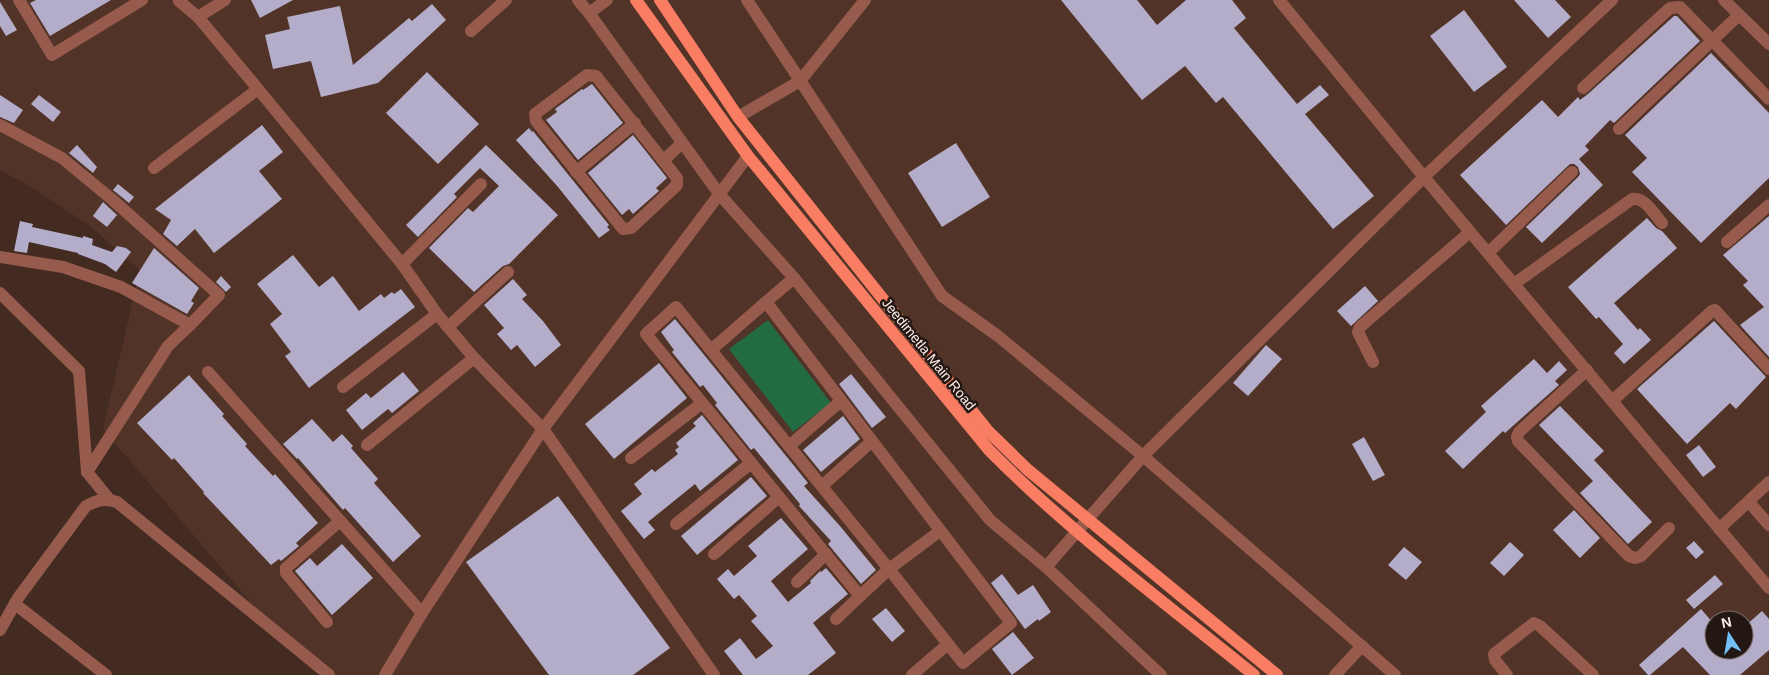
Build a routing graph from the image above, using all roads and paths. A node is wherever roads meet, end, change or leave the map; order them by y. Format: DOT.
graph roads {
  1 [pos="19,0"];
  2 [pos="142,0"];
  3 [pos="225,0"];
  4 [pos="506,0"];
  5 [pos="578,0"];
  6 [pos="607,0"];
  7 [pos="636,0"];
  8 [pos="660,0"];
  9 [pos="747,0"];
  10 [pos="865,0"];
  11 [pos="1280,0"];
  12 [pos="1612,0"];
  13 [pos="1724,0"];
  14 [pos="179,1"];
  15 [pos="589,13"];
  16 [pos="1740,15"];
  17 [pos="198,17"];
  18 [pos="471,31"];
  19 [pos="1712,41"];
  20 [pos="1769,44"];
  21 [pos="800,81"];
  22 [pos="1584,88"];
  23 [pos="258,89"];
  24 [pos="1769,99"];
  25 [pos="738,117"];
  26 [pos="635,123"];
  27 [pos="0,126"];
  28 [pos="1619,129"];
  29 [pos="682,143"];
  30 [pos="748,156"];
  31 [pos="664,160"];
  32 [pos="154,168"];
  33 [pos="576,172"];
  34 [pos="1572,172"];
  35 [pos="1424,177"];
  36 [pos="482,184"];
  37 [pos="720,195"];
  38 [pos="1769,205"];
  39 [pos="1662,223"];
  40 [pos="1470,232"];
  41 [pos="1727,242"];
  42 [pos="1488,252"];
  43 [pos="0,256"];
  44 [pos="402,264"];
  45 [pos="508,272"];
  46 [pos="794,278"];
  47 [pos="1514,284"];
  48 [pos="0,293"];
  49 [pos="766,302"];
  50 [pos="437,314"];
  51 [pos="190,325"];
  52 [pos="448,327"];
  53 [pos="711,350"];
  54 [pos="474,358"];
  55 [pos="1374,362"];
  56 [pos="1769,369"];
  57 [pos="1587,370"];
  58 [pos="208,372"];
  59 [pos="344,387"];
  60 [pos="841,401"];
  61 [pos="1612,401"];
  62 [pos="702,403"];
  63 [pos="543,429"];
  64 [pos="872,441"];
  65 [pos="367,445"];
  66 [pos="789,446"];
  67 [pos="1142,456"];
  68 [pos="631,458"];
  69 [pos="751,462"];
  70 [pos="87,472"];
  71 [pos="1769,482"];
  72 [pos="822,486"];
  73 [pos="779,497"];
  74 [pos="109,499"];
  75 [pos="1748,502"];
  76 [pos="1087,520"];
  77 [pos="340,521"];
  78 [pos="676,524"];
  79 [pos="1769,525"];
  80 [pos="1669,528"];
  81 [pos="1719,529"];
  82 [pos="940,531"];
  83 [pos="1077,531"];
  84 [pos="714,554"];
  85 [pos="826,554"];
  86 [pos="1046,567"];
  87 [pos="889,569"];
  88 [pos="797,582"];
  89 [pos="1769,588"];
  90 [pos="860,596"];
  91 [pos="15,604"];
  92 [pos="422,613"];
  93 [pos="836,619"];
  94 [pos="327,622"];
  95 [pos="0,630"];
  96 [pos="948,644"];
  97 [pos="1362,646"];
  98 [pos="106,675"];
  99 [pos="329,675"];
  100 [pos="385,675"];
  101 [pos="714,675"];
  102 [pos="912,675"];
  103 [pos="1161,675"];
  104 [pos="1254,675"];
  105 [pos="1277,675"];
  106 [pos="1335,675"];
  107 [pos="1395,675"];
  108 [pos="1507,675"];
  109 [pos="1593,675"];
  1 -- 2 [label="street"];
  3 -- 17 [label="street"];
  4 -- 18 [label="street"];
  5 -- 15 [label="street"];
  6 -- 15 [label="street"];
  7 -- 30 [label="main road, Jeedimetla Main Road"];
  8 -- 25 [label="main road, Jeedimetla Main Road"];
  9 -- 21 [label="street"];
  10 -- 21 [label="street"];
  11 -- 35 [label="street"];
  12 -- 35 [label="street"];
  13 -- 16 [label="street"];
  14 -- 17 [label="street"];
  15 -- 29 [label="street"];
  16 -- 19 [label="street"];
  16 -- 20 [label="street"];
  17 -- 23 [label="street"];
  19 -- 22 [label="street"];
  19 -- 24 [label="street"];
  19 -- 28 [label="street"];
  21 -- 25 [label="street"];
  21 -- 67 [label="street"];
  23 -- 32 [label="street"];
  23 -- 44 [label="street"];
  25 -- 76 [label="main road, Jeedimetla Main Road"];
  26 -- 31 [label="street"];
  26 -- 33 [label="street"];
  26 -- 33 [label="street"];
  27 -- 51 [label="street"];
  29 -- 31 [label="street"];
  29 -- 37 [label="street"];
  30 -- 37 [label="street"];
  30 -- 83 [label="main road, Jeedimetla Main Road"];
  31 -- 33 [label="street"];
  34 -- 42 [label="street"];
  35 -- 40 [label="street"];
  35 -- 67 [label="street"];
  36 -- 44 [label="street"];
  37 -- 46 [label="street"];
  37 -- 63 [label="street"];
  38 -- 41 [label="street"];
  39 -- 47 [label="street"];
  40 -- 42 [label="street"];
  40 -- 55 [label="street"];
  42 -- 47 [label="street"];
  43 -- 51 [label="street"];
  44 -- 50 [label="street"];
  45 -- 52 [label="street"];
  46 -- 49 [label="street"];
  46 -- 86 [label="street"];
  47 -- 57 [label="street"];
  48 -- 70 [label="street"];
  49 -- 53 [label="street"];
  49 -- 60 [label="street"];
  50 -- 52 [label="street"];
  50 -- 59 [label="street"];
  51 -- 70 [label="street"];
  52 -- 54 [label="street"];
  53 -- 62 [label="street"];
  53 -- 66 [label="street"];
  54 -- 63 [label="street"];
  54 -- 65 [label="street"];
  56 -- 61 [label="street"];
  57 -- 61 [label="street"];
  57 -- 80 [label="street"];
  58 -- 77 [label="street"];
  60 -- 64 [label="street"];
  60 -- 66 [label="street"];
  61 -- 81 [label="street"];
  62 -- 68 [label="street"];
  62 -- 69 [label="street"];
  63 -- 92 [label="street"];
  63 -- 101 [label="street"];
  64 -- 72 [label="street"];
  64 -- 82 [label="street"];
  66 -- 72 [label="street"];
  67 -- 76 [label="street"];
  67 -- 97 [label="street"];
  69 -- 73 [label="street"];
  69 -- 78 [label="street"];
  70 -- 74 [label="street"];
  71 -- 75 [label="street"];
  72 -- 87 [label="street"];
  73 -- 84 [label="street"];
  73 -- 85 [label="street"];
  74 -- 91 [label="street"];
  74 -- 99 [label="street"];
  75 -- 79 [label="street"];
  75 -- 81 [label="street"];
  76 -- 83 [label="street"];
  76 -- 105 [label="main road, Jeedimetla Main Road"];
  77 -- 92 [label="street"];
  77 -- 94 [label="street"];
  81 -- 89 [label="street"];
  82 -- 87 [label="street"];
  82 -- 96 [label="street"];
  83 -- 86 [label="street"];
  83 -- 104 [label="main road, Jeedimetla Main Road"];
  85 -- 88 [label="street"];
  85 -- 90 [label="street"];
  86 -- 103 [label="street"];
  87 -- 90 [label="street"];
  87 -- 96 [label="street"];
  90 -- 93 [label="street"];
  91 -- 95 [label="street"];
  91 -- 98 [label="street"];
  92 -- 100 [label="street"];
  96 -- 102 [label="street"];
  97 -- 106 [label="street"];
  97 -- 107 [label="street"];
  108 -- 109 [label="street"];
}
